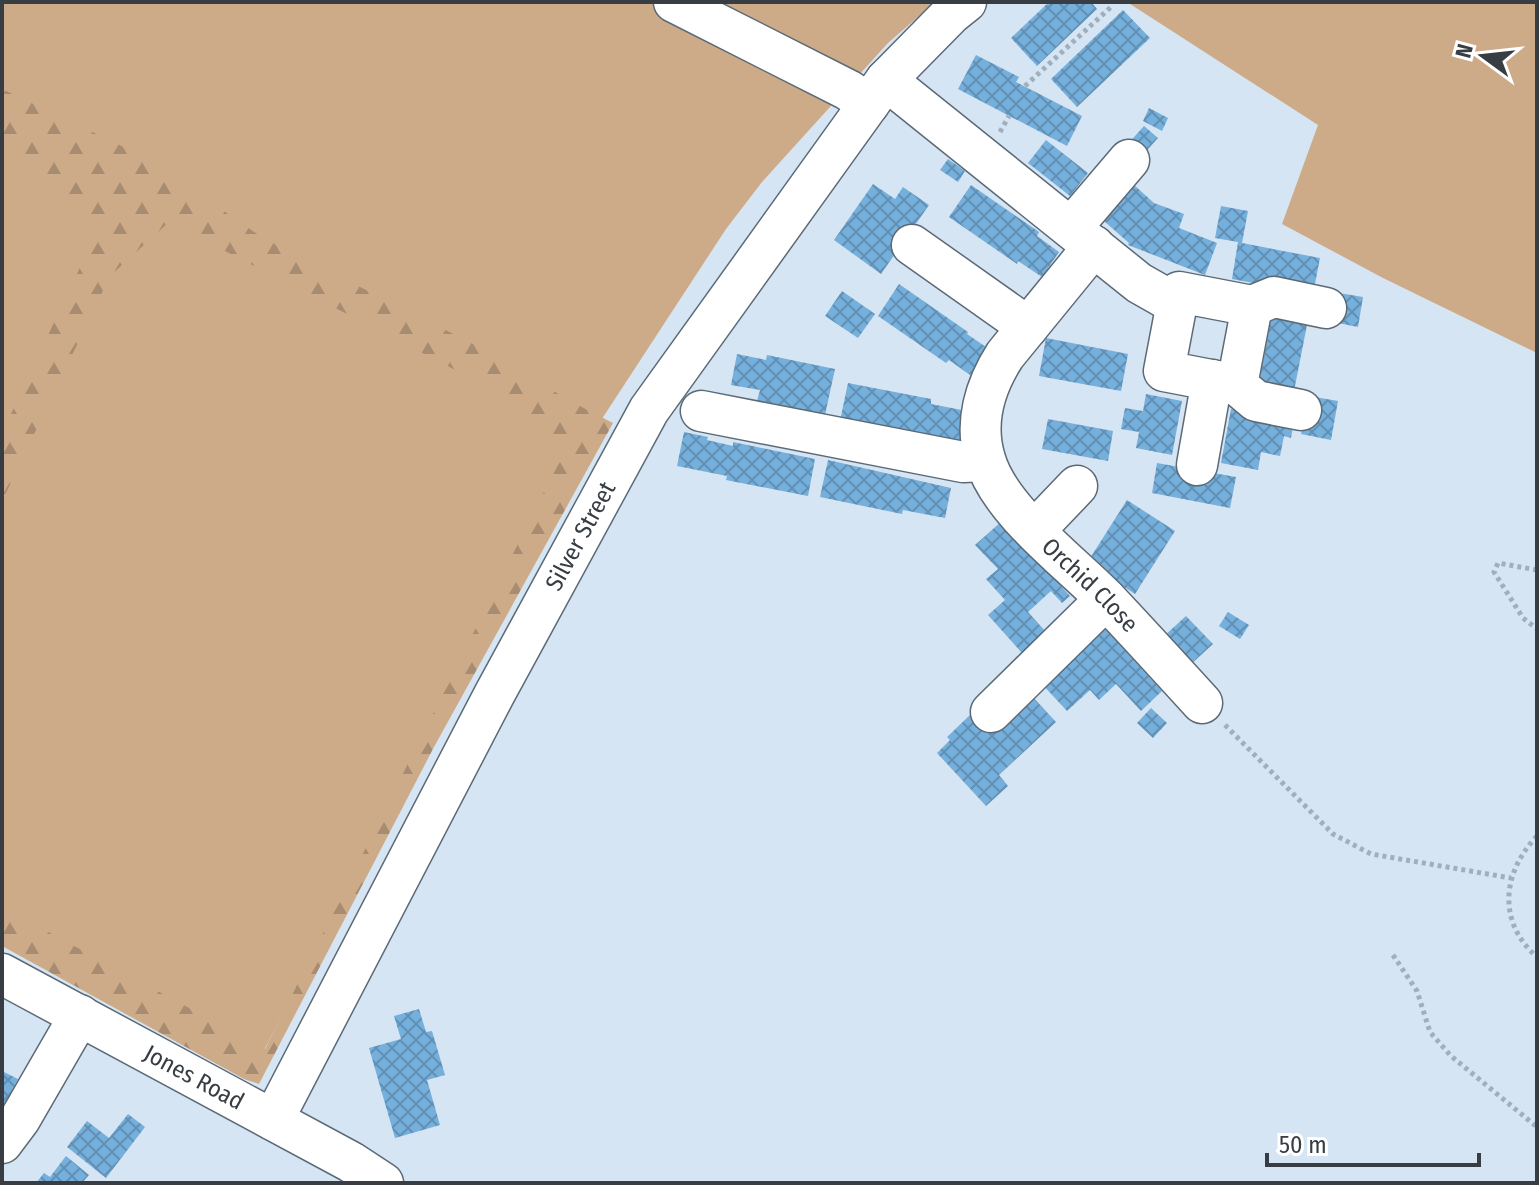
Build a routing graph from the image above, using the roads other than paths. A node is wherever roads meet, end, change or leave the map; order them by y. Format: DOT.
graph roads {
  1 [pos="674,2"];
  2 [pos="966,2"];
  3 [pos="878,92"];
  4 [pos="1129,160"];
  5 [pos="1083,237"];
  6 [pos="912,245"];
  7 [pos="1176,304"];
  8 [pos="1252,306"];
  9 [pos="1326,308"];
  10 [pos="1028,327"];
  11 [pos="1225,383"];
  12 [pos="1301,410"];
  13 [pos="701,411"];
  14 [pos="985,461"];
  15 [pos="1197,465"];
  16 [pos="1077,486"];
  17 [pos="1035,530"];
  18 [pos="1106,599"];
  19 [pos="1202,703"];
  20 [pos="991,712"];
  21 [pos="2,974"];
  22 [pos="80,1015"];
  23 [pos="273,1120"];
  24 [pos="2,1143"];
  25 [pos="383,1183"];
  1 -- 3 [label="street"];
  2 -- 3 [label="street, Silver Street"];
  3 -- 5 [label="street"];
  3 -- 23 [label="street, Silver Street"];
  4 -- 5 [label="street, Orchid Close"];
  5 -- 7 [label="street"];
  5 -- 10 [label="street, Orchid Close"];
  6 -- 10 [label="street"];
  7 -- 8 [label="street"];
  7 -- 11 [label="street"];
  8 -- 9 [label="street"];
  8 -- 11 [label="street"];
  10 -- 14 [label="street, Orchid Close"];
  11 -- 12 [label="street"];
  11 -- 15 [label="street"];
  13 -- 14 [label="street"];
  14 -- 17 [label="street, Orchid Close"];
  16 -- 17 [label="street"];
  17 -- 18 [label="street, Orchid Close"];
  18 -- 19 [label="street, Orchid Close"];
  18 -- 20 [label="street"];
  21 -- 22 [label="street, Jones Road"];
  22 -- 23 [label="street, Jones Road"];
  22 -- 24 [label="street"];
  23 -- 25 [label="street, Jones Road"];
}
